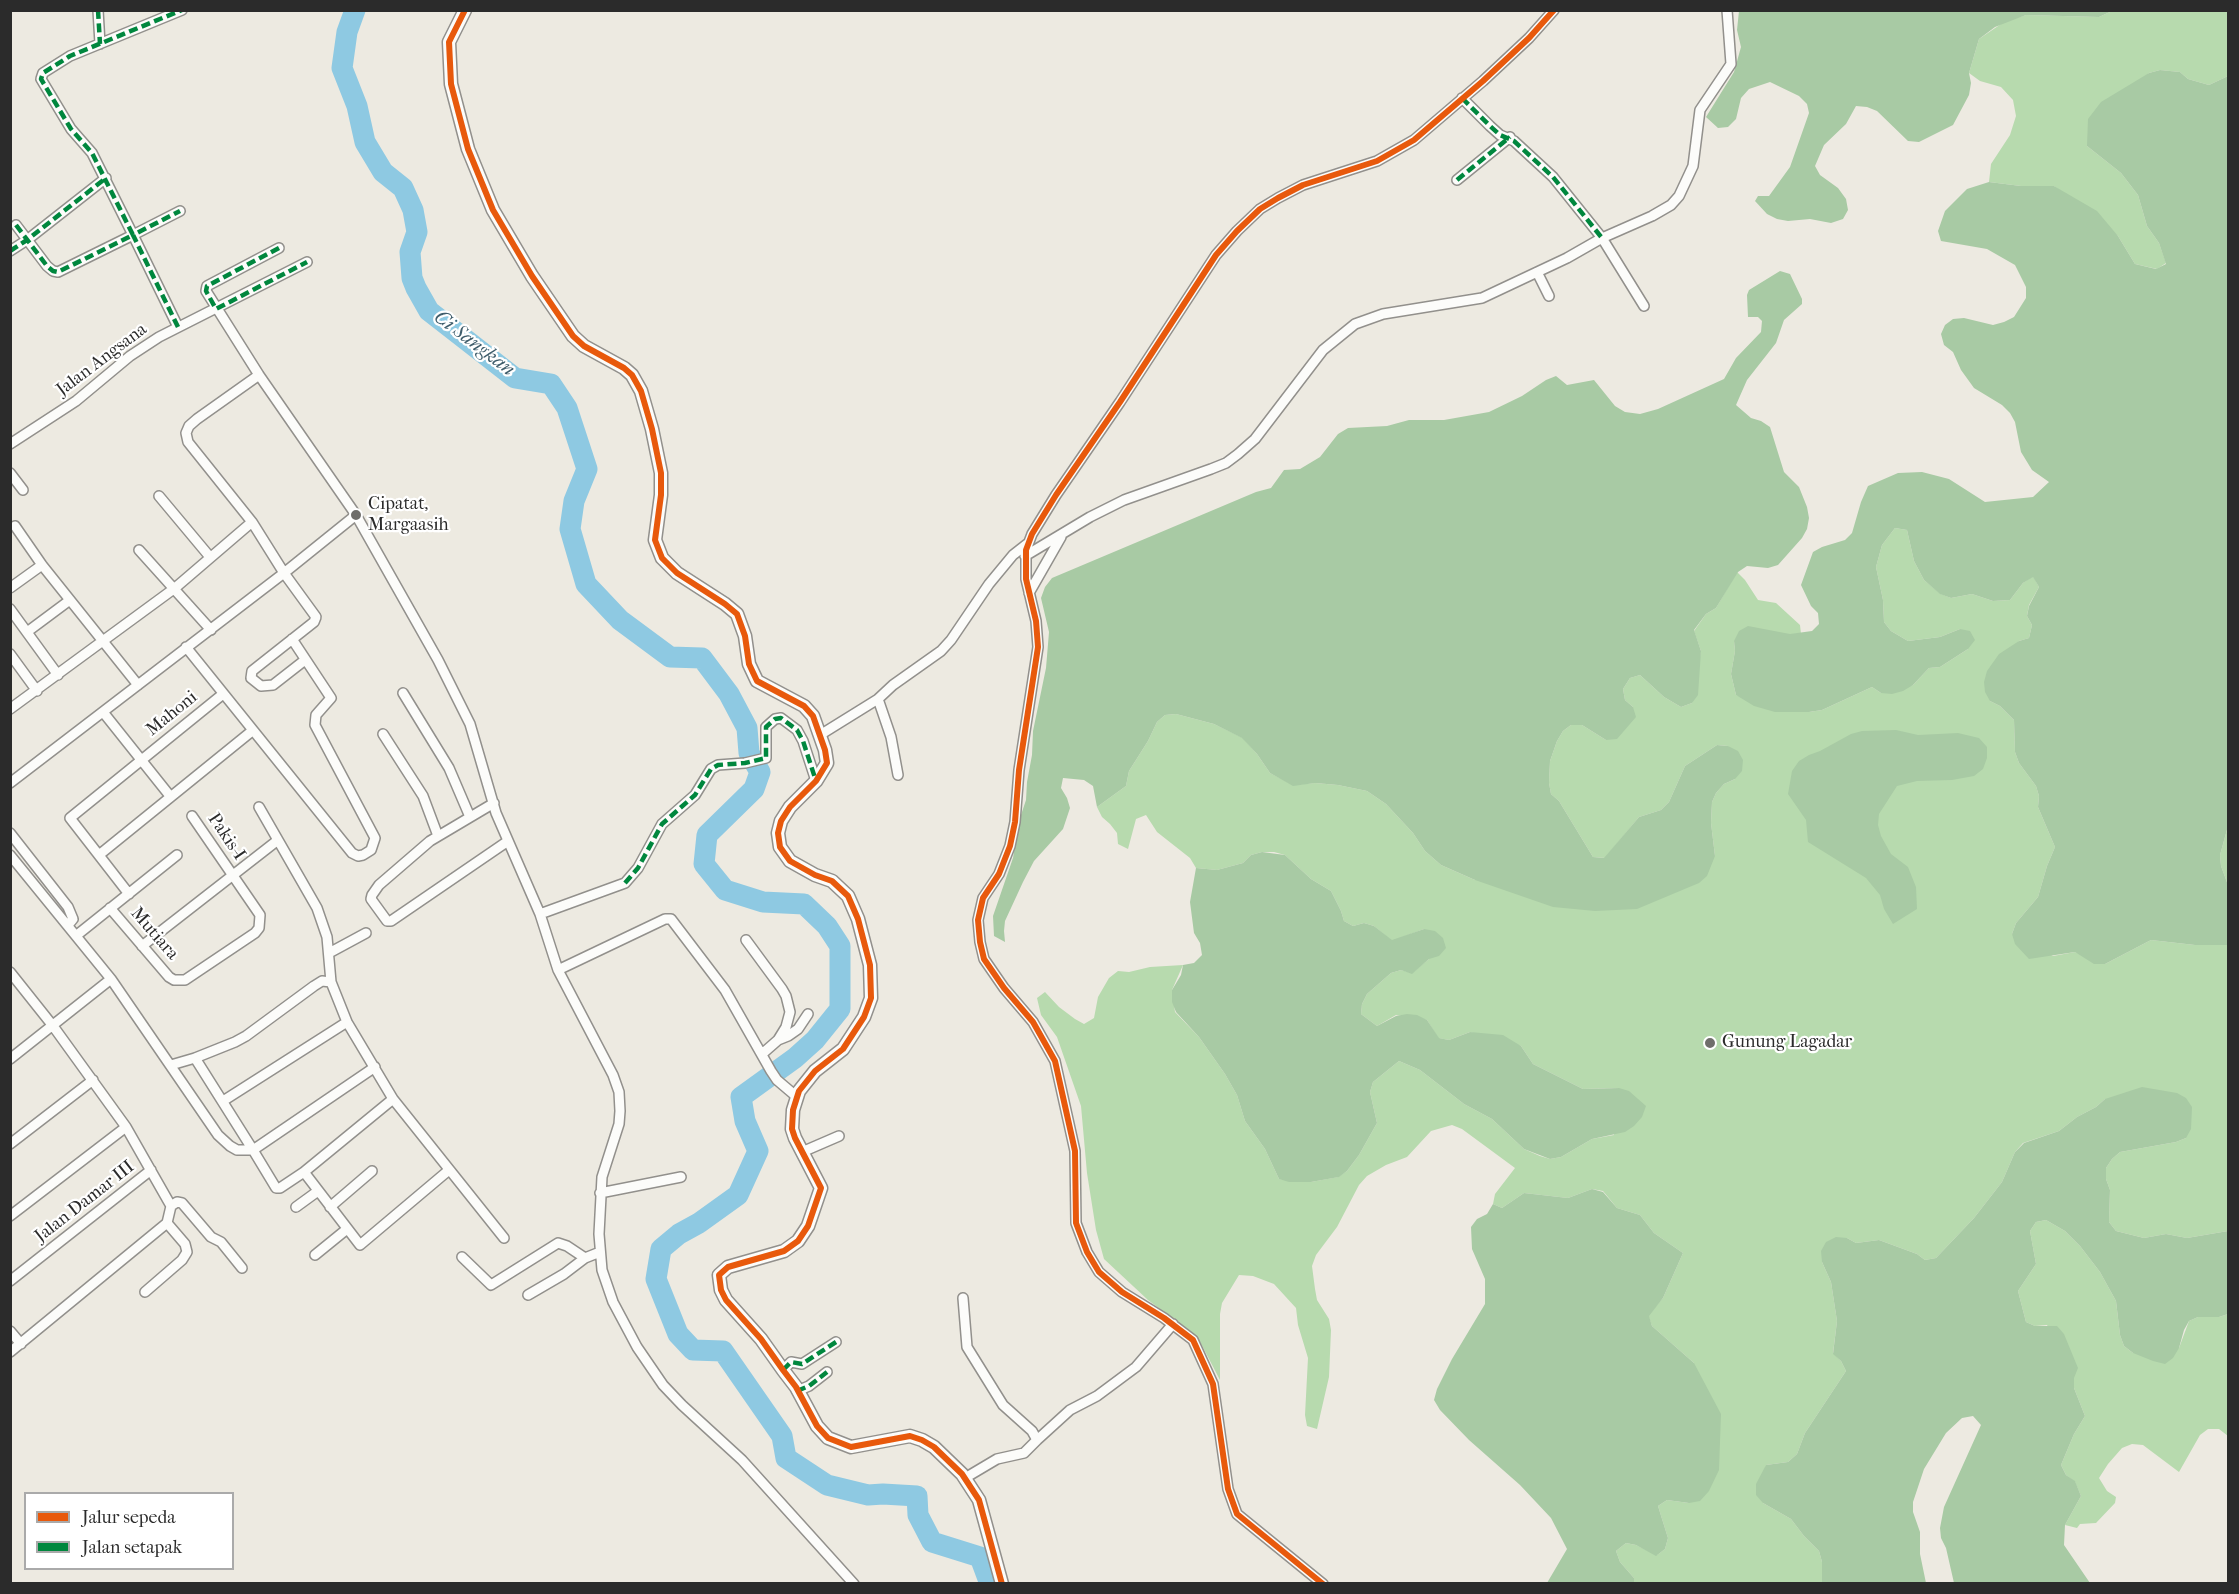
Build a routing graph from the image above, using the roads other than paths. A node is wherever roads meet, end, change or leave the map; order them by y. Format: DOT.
graph roads {
  1 [pos="98,10"];
  2 [pos="182,10"];
  3 [pos="465,10"];
  4 [pos="1554,10"];
  5 [pos="1727,10"];
  6 [pos="100,44"];
  7 [pos="1462,99"];
  8 [pos="1510,137"];
  9 [pos="106,178"];
  10 [pos="1457,180"];
  11 [pos="180,211"];
  12 [pos="16,225"];
  13 [pos="133,236"];
  14 [pos="1602,238"];
  15 [pos="27,240"];
  16 [pos="279,248"];
  17 [pos="10,251"];
  18 [pos="308,262"];
  19 [pos="1537,272"];
  20 [pos="1549,296"];
  21 [pos="1644,306"];
  22 [pos="216,309"];
  23 [pos="178,327"];
  24 [pos="260,375"];
  25 [pos="10,444"];
  26 [pos="10,472"];
  27 [pos="22,490"];
  28 [pos="159,496"];
  29 [pos="356,515"];
  30 [pos="252,522"];
  31 [pos="15,526"];
  32 [pos="1062,535"];
  33 [pos="1027,544"];
  34 [pos="139,550"];
  35 [pos="1025,556"];
  36 [pos="210,557"];
  37 [pos="42,565"];
  38 [pos="284,573"];
  39 [pos="10,588"];
  40 [pos="175,588"];
  41 [pos="1029,593"];
  42 [pos="70,600"];
  43 [pos="10,609"];
  44 [pos="211,630"];
  45 [pos="27,632"];
  46 [pos="292,639"];
  47 [pos="104,642"];
  48 [pos="186,647"];
  49 [pos="10,654"];
  50 [pos="305,660"];
  51 [pos="58,675"];
  52 [pos="138,685"];
  53 [pos="37,691"];
  54 [pos="403,693"];
  55 [pos="223,694"];
  56 [pos="878,699"];
  57 [pos="10,709"];
  58 [pos="102,712"];
  59 [pos="252,731"];
  60 [pos="823,732"];
  61 [pos="383,734"];
  62 [pos="141,760"];
  63 [pos="898,775"];
  64 [pos="816,782"];
  65 [pos="10,783"];
  66 [pos="170,796"];
  67 [pos="494,803"];
  68 [pos="259,807"];
  69 [pos="192,816"];
  70 [pos="470,817"];
  71 [pos="10,832"];
  72 [pos="438,836"];
  73 [pos="278,840"];
  74 [pos="508,841"];
  75 [pos="10,855"];
  76 [pos="99,855"];
  77 [pos="177,855"];
  78 [pos="232,876"];
  79 [pos="129,894"];
  80 [pos="110,908"];
  81 [pos="540,914"];
  82 [pos="68,925"];
  83 [pos="366,933"];
  84 [pos="77,935"];
  85 [pos="746,940"];
  86 [pos="142,946"];
  87 [pos="329,953"];
  88 [pos="558,970"];
  89 [pos="11,973"];
  90 [pos="111,979"];
  91 [pos="174,980"];
  92 [pos="331,982"];
  93 [pos="808,1014"];
  94 [pos="347,1022"];
  95 [pos="53,1026"];
  96 [pos="778,1040"];
  97 [pos="762,1054"];
  98 [pos="195,1058"];
  99 [pos="10,1059"];
  100 [pos="171,1065"];
  101 [pos="375,1067"];
  102 [pos="93,1080"];
  103 [pos="797,1097"];
  104 [pos="393,1100"];
  105 [pos="223,1101"];
  106 [pos="126,1126"];
  107 [pos="839,1136"];
  108 [pos="10,1144"];
  109 [pos="809,1148"];
  110 [pos="253,1150"];
  111 [pos="151,1170"];
  112 [pos="449,1170"];
  113 [pos="372,1171"];
  114 [pos="304,1172"];
  115 [pos="681,1177"];
  116 [pos="318,1191"];
  117 [pos="600,1193"];
  118 [pos="171,1206"];
  119 [pos="296,1207"];
  120 [pos="330,1207"];
  121 [pos="10,1216"];
  122 [pos="167,1223"];
  123 [pos="347,1229"];
  124 [pos="504,1238"];
  125 [pos="600,1252"];
  126 [pos="315,1255"];
  127 [pos="462,1257"];
  128 [pos="585,1258"];
  129 [pos="242,1268"];
  130 [pos="10,1281"];
  131 [pos="146,1292"];
  132 [pos="528,1294"];
  133 [pos="963,1298"];
  134 [pos="1173,1323"];
  135 [pos="10,1331"];
  136 [pos="836,1342"];
  137 [pos="21,1344"];
  138 [pos="10,1352"];
  139 [pos="787,1366"];
  140 [pos="827,1372"];
  141 [pos="802,1389"];
  142 [pos="1037,1440"];
  143 [pos="970,1476"];
  144 [pos="853,1583"];
  145 [pos="1002,1584"];
  146 [pos="1323,1584"];
  1 -- 6 [label="street"];
  2 -- 6 [label="street"];
  3 -- 60 [label="street"];
  4 -- 7 [label="street"];
  5 -- 14 [label="street"];
  6 -- 9 [label="street"];
  7 -- 8 [label="street"];
  7 -- 33 [label="street"];
  8 -- 10 [label="street"];
  8 -- 14 [label="street"];
  9 -- 13 [label="street"];
  9 -- 15 [label="street"];
  11 -- 13 [label="street"];
  12 -- 15 [label="street"];
  13 -- 15 [label="street"];
  13 -- 23 [label="street"];
  14 -- 19 [label="street"];
  14 -- 21 [label="street"];
  15 -- 17 [label="street"];
  16 -- 22 [label="street"];
  18 -- 22 [label="street, Jalan Angsana"];
  19 -- 20 [label="street"];
  19 -- 32 [label="street"];
  22 -- 23 [label="street, Jalan Angsana"];
  22 -- 24 [label="street"];
  23 -- 25 [label="street, Jalan Angsana"];
  24 -- 29 [label="street"];
  24 -- 30 [label="street"];
  26 -- 27 [label="street"];
  28 -- 36 [label="street"];
  29 -- 38 [label="street"];
  29 -- 67 [label="street"];
  30 -- 36 [label="street"];
  30 -- 38 [label="street"];
  31 -- 37 [label="street"];
  32 -- 35 [label="street"];
  32 -- 41 [label="street"];
  33 -- 35 [label="street"];
  33 -- 56 [label="street"];
  34 -- 40 [label="street"];
  35 -- 41 [label="street"];
  36 -- 40 [label="street"];
  37 -- 39 [label="street"];
  37 -- 42 [label="street"];
  38 -- 44 [label="street"];
  38 -- 46 [label="street"];
  40 -- 44 [label="street"];
  40 -- 47 [label="street"];
  41 -- 134 [label="street"];
  42 -- 45 [label="street"];
  42 -- 47 [label="street"];
  43 -- 45 [label="street"];
  44 -- 48 [label="street"];
  45 -- 51 [label="street"];
  46 -- 50 [label="street"];
  46 -- 50 [label="street"];
  47 -- 51 [label="street"];
  47 -- 52 [label="street"];
  48 -- 52 [label="street"];
  48 -- 55 [label="street"];
  49 -- 53 [label="street"];
  50 -- 59 [label="street"];
  51 -- 53 [label="street"];
  52 -- 58 [label="street"];
  53 -- 57 [label="street"];
  54 -- 70 [label="street"];
  55 -- 59 [label="street"];
  55 -- 62 [label="street, Mahoni"];
  56 -- 60 [label="street"];
  56 -- 63 [label="street"];
  58 -- 62 [label="street"];
  58 -- 65 [label="street"];
  59 -- 66 [label="street"];
  60 -- 64 [label="street"];
  61 -- 72 [label="street"];
  62 -- 66 [label="street"];
  62 -- 76 [label="street, Mahoni"];
  64 -- 81 [label="street"];
  64 -- 103 [label="street"];
  66 -- 76 [label="street"];
  67 -- 70 [label="street"];
  67 -- 74 [label="street"];
  68 -- 73 [label="street"];
  69 -- 78 [label="street, Pakis-I"];
  70 -- 72 [label="street"];
  71 -- 82 [label="street"];
  72 -- 74 [label="street"];
  73 -- 78 [label="street"];
  73 -- 87 [label="street"];
  74 -- 81 [label="street"];
  75 -- 82 [label="street"];
  76 -- 79 [label="street"];
  77 -- 79 [label="street"];
  78 -- 86 [label="street"];
  78 -- 91 [label="street, Pakis-I"];
  79 -- 80 [label="street"];
  80 -- 84 [label="street"];
  80 -- 86 [label="street, Mutiara"];
  81 -- 88 [label="street"];
  82 -- 84 [label="street"];
  83 -- 87 [label="street"];
  84 -- 90 [label="street"];
  85 -- 96 [label="street"];
  86 -- 91 [label="street, Mutiara"];
  87 -- 92 [label="street"];
  88 -- 97 [label="street"];
  88 -- 117 [label="street"];
  89 -- 95 [label="street"];
  90 -- 95 [label="street"];
  90 -- 100 [label="street"];
  92 -- 94 [label="street"];
  92 -- 98 [label="street"];
  93 -- 96 [label="street"];
  94 -- 101 [label="street"];
  94 -- 105 [label="street"];
  95 -- 99 [label="street"];
  95 -- 102 [label="street"];
  96 -- 97 [label="street"];
  97 -- 103 [label="street"];
  98 -- 100 [label="street"];
  98 -- 105 [label="street"];
  100 -- 110 [label="street"];
  101 -- 104 [label="street"];
  101 -- 110 [label="street"];
  102 -- 106 [label="street"];
  102 -- 108 [label="street"];
  103 -- 109 [label="street"];
  104 -- 112 [label="street"];
  104 -- 114 [label="street"];
  105 -- 110 [label="street"];
  106 -- 111 [label="street"];
  106 -- 121 [label="street"];
  107 -- 109 [label="street"];
  109 -- 139 [label="street"];
  110 -- 114 [label="street"];
  111 -- 118 [label="street"];
  111 -- 130 [label="street, Jalan Damar III"];
  112 -- 123 [label="street"];
  112 -- 124 [label="street"];
  113 -- 120 [label="street"];
  114 -- 116 [label="street"];
  115 -- 117 [label="street"];
  116 -- 119 [label="street"];
  116 -- 120 [label="street"];
  117 -- 125 [label="street"];
  118 -- 122 [label="street"];
  118 -- 129 [label="street"];
  120 -- 123 [label="street"];
  122 -- 131 [label="street"];
  122 -- 137 [label="street"];
  123 -- 126 [label="street"];
  125 -- 128 [label="street"];
  125 -- 144 [label="street"];
  127 -- 128 [label="street"];
  128 -- 132 [label="street"];
  133 -- 142 [label="street"];
  134 -- 142 [label="street"];
  134 -- 146 [label="street"];
  135 -- 137 [label="street"];
  136 -- 139 [label="street"];
  137 -- 138 [label="street"];
  139 -- 141 [label="street"];
  140 -- 141 [label="street"];
  141 -- 143 [label="street"];
  142 -- 143 [label="street"];
  143 -- 145 [label="street"];
}
